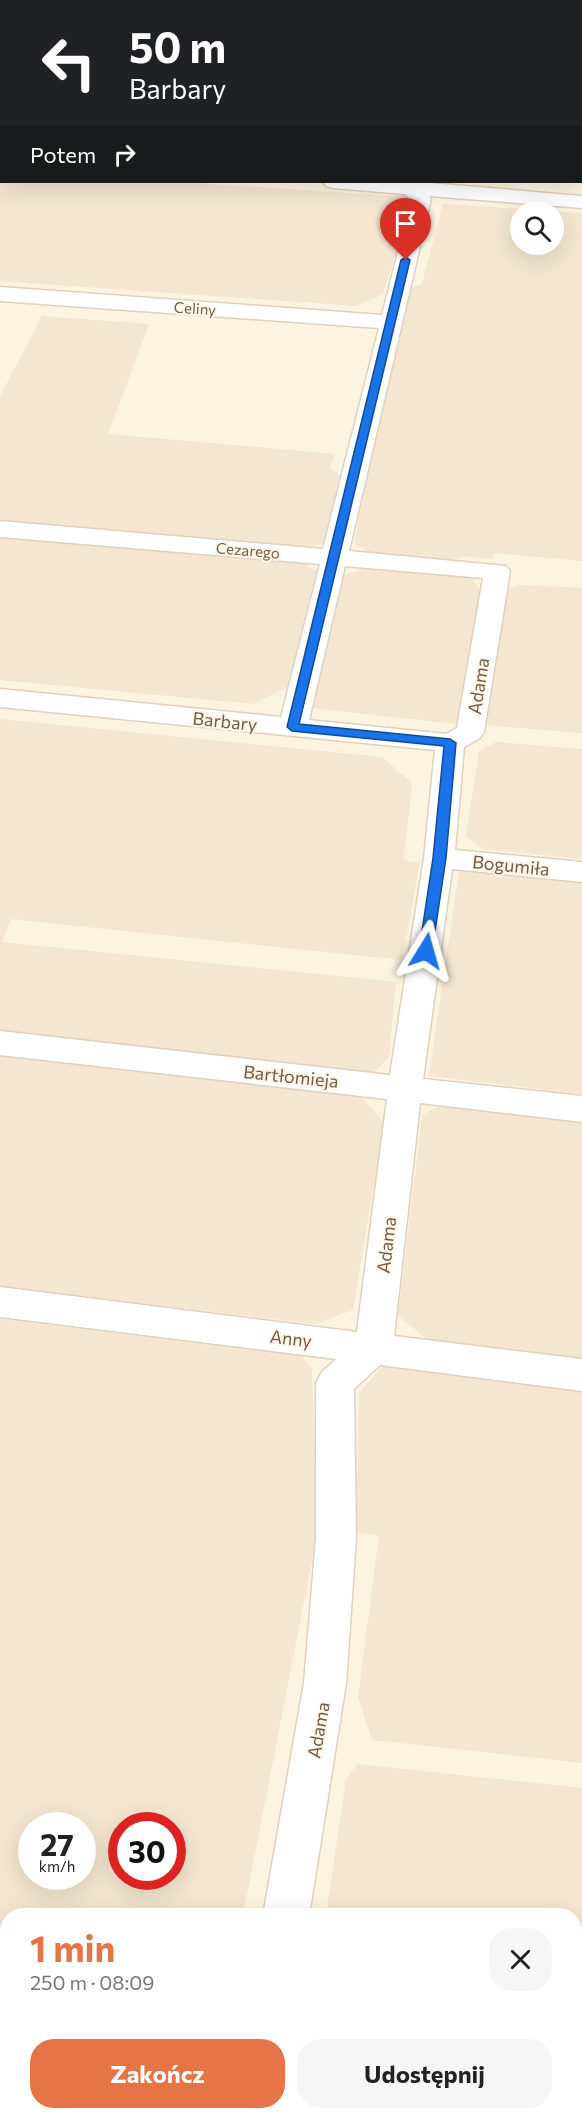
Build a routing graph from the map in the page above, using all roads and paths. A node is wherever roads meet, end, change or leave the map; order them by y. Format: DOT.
graph roads {
  1 [pos="371,183"];
  2 [pos="409,184"];
  3 [pos="582,202"];
  4 [pos="0,294"];
  5 [pos="390,322"];
  6 [pos="0,529"];
  7 [pos="335,558"];
  8 [pos="497,571"];
  9 [pos="0,698"];
  10 [pos="292,727"];
  11 [pos="450,743"];
  12 [pos="439,858"];
  13 [pos="582,872"];
  14 [pos="0,1043"];
  15 [pos="405,1089"];
  16 [pos="582,1109"];
  17 [pos="0,1302"];
  18 [pos="374,1348"];
  19 [pos="582,1375"];
  20 [pos="287,1908"];
  1 -- 2 [label="street"];
  2 -- 3 [label="street"];
  2 -- 5 [label="street"];
  4 -- 5 [label="street, Celiny"];
  5 -- 7 [label="street"];
  6 -- 7 [label="street, Cezarego"];
  7 -- 8 [label="street, Cezarego"];
  7 -- 10 [label="street"];
  8 -- 11 [label="street, Adama"];
  9 -- 10 [label="street, Barbary"];
  10 -- 11 [label="street, Barbary"];
  11 -- 12 [label="street, Adama"];
  12 -- 13 [label="street, Bogumiła"];
  12 -- 15 [label="street, Adama"];
  14 -- 15 [label="street, Bartłomieja"];
  15 -- 16 [label="street, Bartłomieja"];
  15 -- 18 [label="street, Adama"];
  17 -- 18 [label="street, Anny"];
  18 -- 19 [label="street, Anny"];
  18 -- 20 [label="street, Adama"];
}
